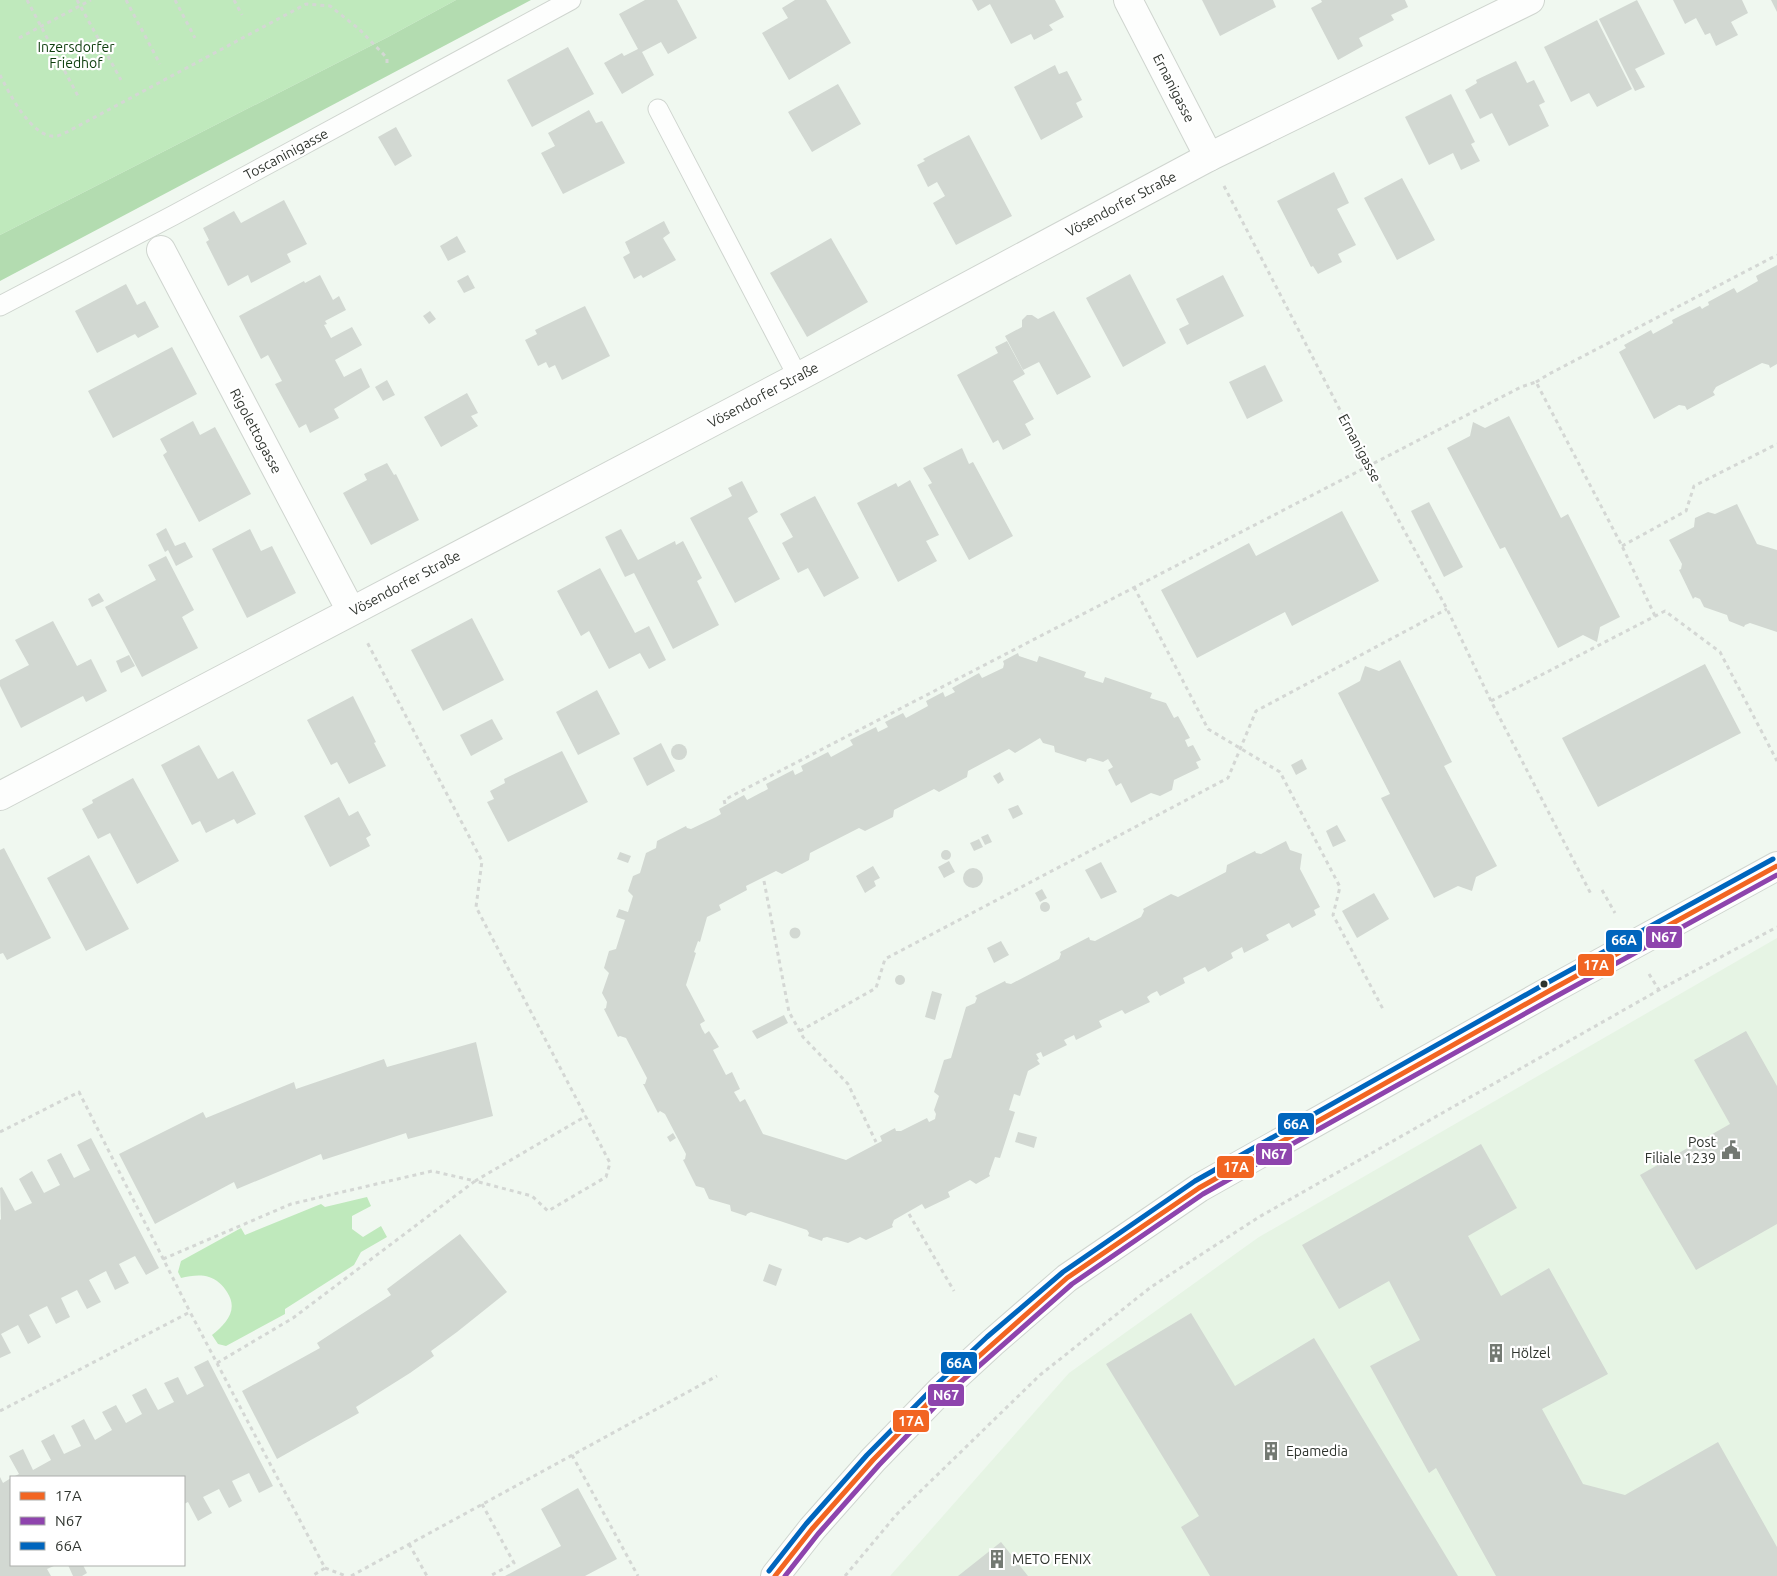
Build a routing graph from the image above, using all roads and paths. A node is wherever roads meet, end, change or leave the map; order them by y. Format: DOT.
graph roads {
  1 [pos="27,0"];
  2 [pos="77,0"];
  3 [pos="91,0"];
  4 [pos="126,0"];
  5 [pos="175,0"];
  6 [pos="234,0"];
  7 [pos="571,0"];
  8 [pos="1128,0"];
  9 [pos="1530,0"];
  10 [pos="80,6"];
  11 [pos="242,15"];
  12 [pos="40,26"];
  13 [pos="19,38"];
  14 [pos="195,38"];
  15 [pos="160,64"];
  16 [pos="0,75"];
  17 [pos="121,80"];
  18 [pos="408,88"];
  19 [pos="79,98"];
  20 [pos="658,109"];
  21 [pos="1209,157"];
  22 [pos="161,250"];
  23 [pos="1777,256"];
  24 [pos="0,306"];
  25 [pos="798,377"];
  26 [pos="1536,382"];
  27 [pos="1777,444"];
  28 [pos="1369,466"];
  29 [pos="1622,546"];
  30 [pos="1134,586"];
  31 [pos="1447,610"];
  32 [pos="351,611"];
  33 [pos="1655,616"];
  34 [pos="1491,701"];
  35 [pos="1240,749"];
  36 [pos="1777,761"];
  37 [pos="0,796"];
  38 [pos="725,804"];
  39 [pos="1777,866"];
  40 [pos="764,881"];
  41 [pos="1602,890"];
  42 [pos="1592,896"];
  43 [pos="1615,913"];
  44 [pos="1777,927"];
  45 [pos="1648,974"];
  46 [pos="1659,990"];
  47 [pos="1384,1011"];
  48 [pos="800,1031"];
  49 [pos="586,1116"];
  50 [pos="0,1132"];
  51 [pos="876,1142"];
  52 [pos="475,1181"];
  53 [pos="909,1214"];
  54 [pos="163,1259"];
  55 [pos="954,1292"];
  56 [pos="190,1312"];
  57 [pos="217,1363"];
  58 [pos="717,1376"];
  59 [pos="0,1411"];
  60 [pos="572,1455"];
  61 [pos="482,1504"];
  62 [pos="409,1544"];
  63 [pos="325,1568"];
  64 [pos="312,1576"];
  65 [pos="346,1576"];
  66 [pos="351,1576"];
  67 [pos="427,1576"];
  68 [pos="490,1576"];
  69 [pos="638,1576"];
  70 [pos="775,1576"];
  71 [pos="845,1576"];
  1 -- 12 [label="path"];
  2 -- 10 [label="path"];
  3 -- 10 [label="path"];
  4 -- 15 [label="path"];
  5 -- 14 [label="path"];
  6 -- 11 [label="path"];
  7 -- 18 [label="lane, Toscaninigasse"];
  8 -- 21 [label="street, Ernanigasse"];
  9 -- 21 [label="street, Vösendorfer Straße"];
  10 -- 12 [label="path"];
  10 -- 17 [label="path"];
  12 -- 13 [label="path"];
  12 -- 19 [label="path"];
  16 -- 18 [label="path"];
  18 -- 24 [label="lane, Toscaninigasse"];
  20 -- 25 [label="lane"];
  21 -- 25 [label="street, Vösendorfer Straße"];
  21 -- 28 [label="path, Ernanigasse"];
  22 -- 32 [label="street, Rigolettogasse"];
  23 -- 26 [label="path"];
  25 -- 32 [label="street, Vösendorfer Straße"];
  26 -- 28 [label="path"];
  26 -- 29 [label="path"];
  27 -- 29 [label="path"];
  28 -- 30 [label="path"];
  28 -- 31 [label="path, Ernanigasse"];
  29 -- 33 [label="path"];
  30 -- 35 [label="path"];
  30 -- 38 [label="path"];
  31 -- 34 [label="path, Ernanigasse"];
  31 -- 35 [label="path"];
  32 -- 37 [label="street, Vösendorfer Straße"];
  32 -- 49 [label="path"];
  33 -- 34 [label="path"];
  33 -- 36 [label="path"];
  34 -- 42 [label="path, Ernanigasse"];
  35 -- 47 [label="path"];
  35 -- 48 [label="path"];
  39 -- 70 [label="street"];
  40 -- 48 [label="path"];
  41 -- 43 [label="path"];
  44 -- 46 [label="path"];
  45 -- 46 [label="path"];
  46 -- 71 [label="path"];
  48 -- 51 [label="path"];
  49 -- 52 [label="path"];
  49 -- 52 [label="path"];
  50 -- 54 [label="path"];
  52 -- 54 [label="path"];
  52 -- 57 [label="path"];
  53 -- 55 [label="path"];
  54 -- 56 [label="path"];
  56 -- 57 [label="path"];
  56 -- 59 [label="path"];
  57 -- 63 [label="path"];
  58 -- 60 [label="path"];
  60 -- 61 [label="path"];
  60 -- 69 [label="path"];
  61 -- 62 [label="path"];
  61 -- 68 [label="path"];
  62 -- 66 [label="path"];
  62 -- 67 [label="path"];
  63 -- 64 [label="path"];
  63 -- 65 [label="path"];
}
